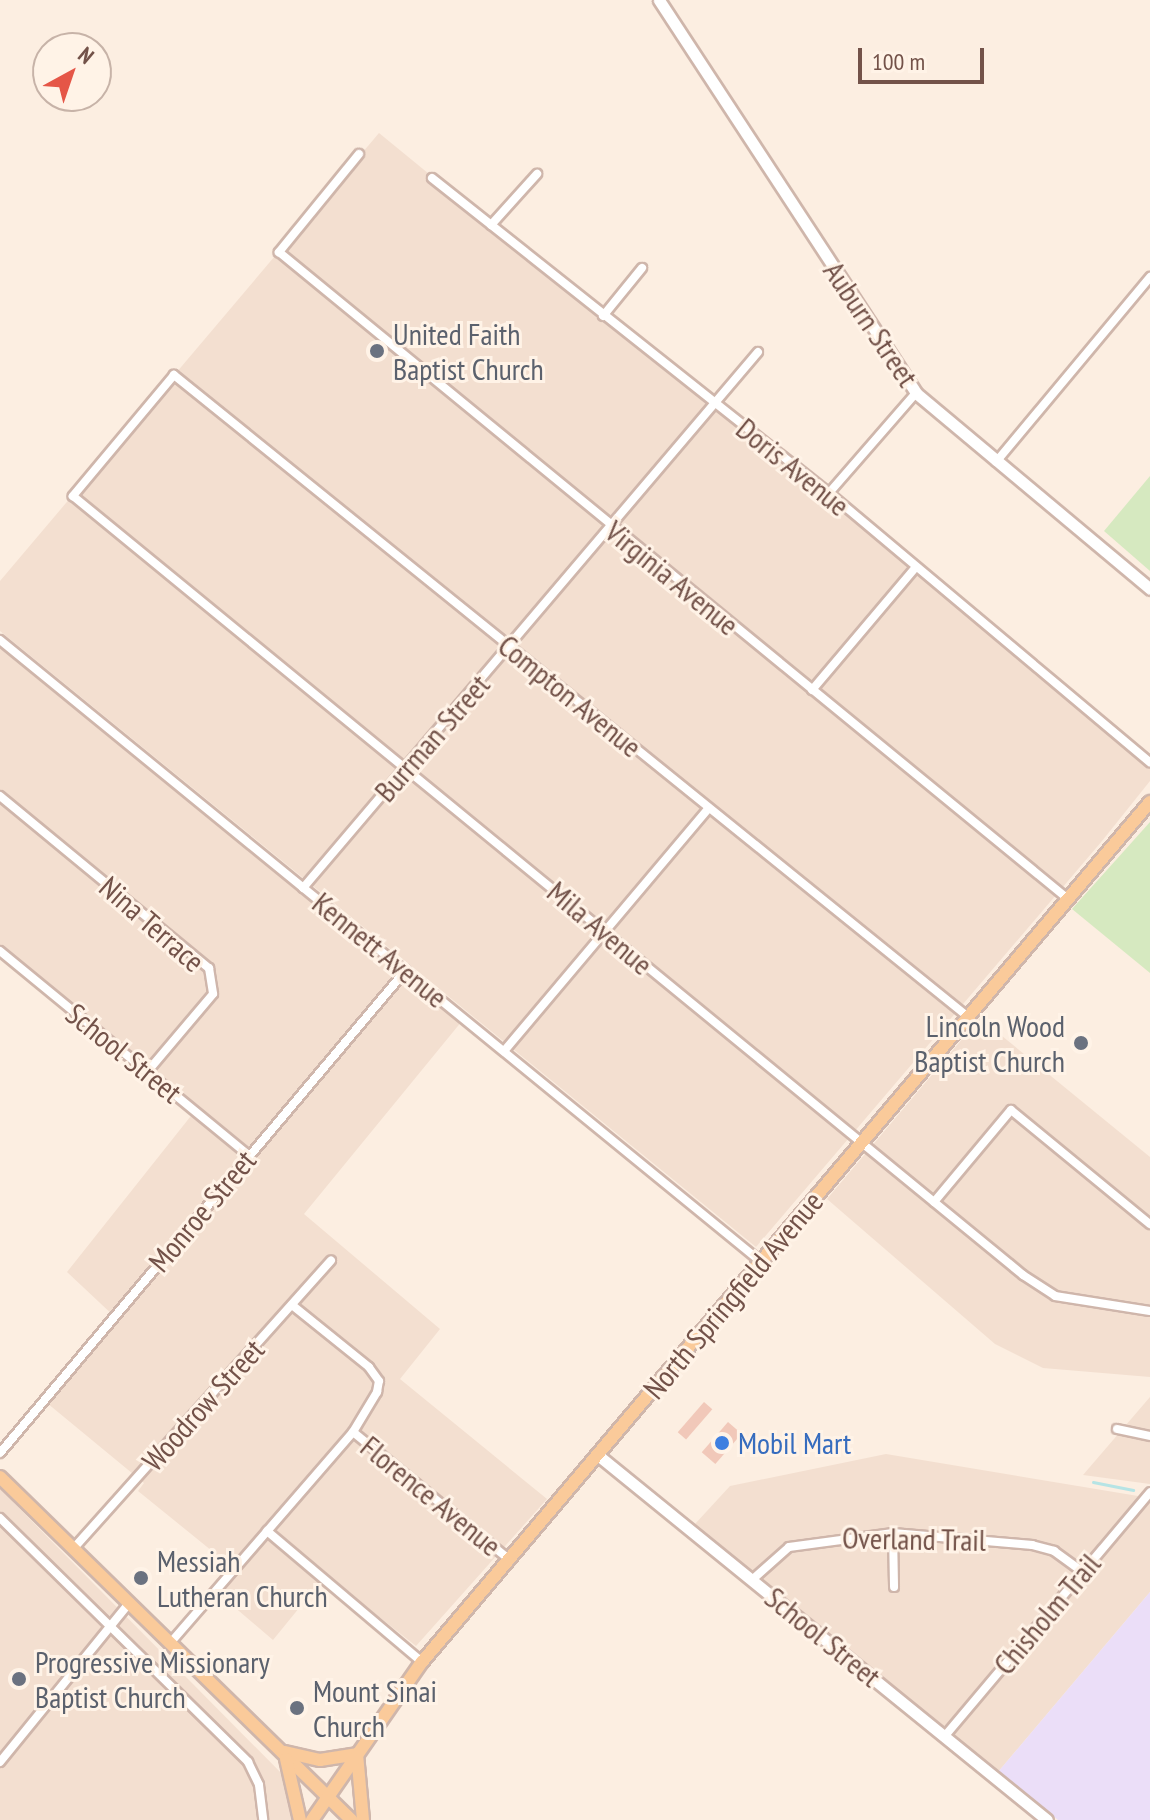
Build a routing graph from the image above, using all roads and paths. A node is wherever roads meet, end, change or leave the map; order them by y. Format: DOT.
graph roads {
  1 [pos="659,0"];
  2 [pos="359,154"];
  3 [pos="537,174"];
  4 [pos="432,178"];
  5 [pos="491,225"];
  6 [pos="642,268"];
  7 [pos="1150,277"];
  8 [pos="603,316"];
  9 [pos="758,352"];
  10 [pos="174,375"];
  11 [pos="916,393"];
  12 [pos="715,404"];
  13 [pos="996,462"];
  14 [pos="829,493"];
  15 [pos="607,526"];
  16 [pos="915,568"];
  17 [pos="1150,589"];
  18 [pos="0,640"];
  19 [pos="510,647"];
  20 [pos="812,690"];
  21 [pos="1150,762"];
  22 [pos="406,767"];
  23 [pos="0,796"];
  24 [pos="1150,802"];
  25 [pos="708,809"];
  26 [pos="303,888"];
  27 [pos="1068,899"];
  28 [pos="607,934"];
  29 [pos="0,951"];
  30 [pos="406,970"];
  31 [pos="967,1016"];
  32 [pos="505,1050"];
  33 [pos="147,1072"];
  34 [pos="863,1143"];
  35 [pos="248,1155"];
  36 [pos="934,1202"];
  37 [pos="1150,1224"];
  38 [pos="331,1260"];
  39 [pos="760,1261"];
  40 [pos="292,1305"];
  41 [pos="1148,1307"];
  42 [pos="1117,1429"];
  43 [pos="353,1432"];
  44 [pos="1150,1436"];
  45 [pos="0,1453"];
  46 [pos="599,1456"];
  47 [pos="0,1477"];
  48 [pos="1150,1492"];
  49 [pos="0,1518"];
  50 [pos="267,1531"];
  51 [pos="893,1533"];
  52 [pos="73,1549"];
  53 [pos="510,1560"];
  54 [pos="1082,1571"];
  55 [pos="753,1579"];
  56 [pos="894,1587"];
  57 [pos="130,1602"];
  58 [pos="112,1629"];
  59 [pos="172,1641"];
  60 [pos="422,1662"];
  61 [pos="944,1737"];
  62 [pos="283,1752"];
  63 [pos="357,1754"];
  64 [pos="0,1762"];
  65 [pos="328,1796"];
  66 [pos="263,1820"];
  67 [pos="300,1820"];
  68 [pos="312,1820"];
  69 [pos="352,1820"];
  70 [pos="363,1820"];
  71 [pos="1047,1820"];
  1 -- 11 [label="main road, Auburn Street"];
  2 -- 15 [label="street, Virginia Avenue"];
  3 -- 5 [label="street"];
  4 -- 5 [label="street, Doris Avenue"];
  5 -- 8 [label="street, Doris Avenue"];
  6 -- 8 [label="street"];
  7 -- 13 [label="street"];
  8 -- 12 [label="street, Doris Avenue"];
  9 -- 12 [label="street, Burrman Street"];
  10 -- 19 [label="street, Compton Avenue"];
  10 -- 22 [label="street, Mila Avenue"];
  11 -- 13 [label="main road, Auburn Street"];
  11 -- 14 [label="street"];
  12 -- 14 [label="street, Doris Avenue"];
  12 -- 15 [label="street, Burrman Street"];
  13 -- 17 [label="main road, Auburn Street"];
  14 -- 16 [label="street, Doris Avenue"];
  15 -- 19 [label="street, Burrman Street"];
  15 -- 20 [label="street, Virginia Avenue"];
  16 -- 20 [label="street"];
  16 -- 21 [label="street, Doris Avenue"];
  18 -- 26 [label="street, Kennett Avenue"];
  19 -- 22 [label="street, Burrman Street"];
  19 -- 25 [label="street, Compton Avenue"];
  20 -- 27 [label="street, Virginia Avenue"];
  22 -- 26 [label="street, Burrman Street"];
  22 -- 28 [label="street, Mila Avenue"];
  23 -- 33 [label="street, Nina Terrace"];
  24 -- 27 [label="main road, North Springfield Avenue"];
  25 -- 28 [label="street"];
  25 -- 31 [label="street, Compton Avenue"];
  26 -- 30 [label="street, Kennett Avenue"];
  27 -- 31 [label="main road, North Springfield Avenue"];
  28 -- 32 [label="street"];
  28 -- 34 [label="street, Mila Avenue"];
  29 -- 33 [label="street, School Street"];
  30 -- 32 [label="street, Kennett Avenue"];
  30 -- 35 [label="street, Monroe Street"];
  31 -- 34 [label="main road, North Springfield Avenue"];
  32 -- 39 [label="street, Kennett Avenue"];
  33 -- 35 [label="street, School Street"];
  34 -- 36 [label="street, Mila Avenue"];
  34 -- 39 [label="main road, North Springfield Avenue"];
  35 -- 45 [label="street, Monroe Street"];
  36 -- 37 [label="street"];
  36 -- 41 [label="street, Mila Avenue"];
  38 -- 40 [label="street, Woodrow Street"];
  39 -- 46 [label="main road, North Springfield Avenue"];
  40 -- 43 [label="street"];
  40 -- 52 [label="street, Woodrow Street"];
  42 -- 44 [label="street"];
  43 -- 50 [label="street"];
  43 -- 53 [label="street, Florence Avenue"];
  46 -- 53 [label="main road, North Springfield Avenue"];
  46 -- 55 [label="main road, School Street"];
  47 -- 52 [label="main road"];
  48 -- 54 [label="street, Chisholm Trail"];
  49 -- 58 [label="street"];
  50 -- 59 [label="street"];
  50 -- 60 [label="street"];
  51 -- 54 [label="street, Overland Trail"];
  51 -- 55 [label="street, Overland Trail"];
  51 -- 56 [label="street"];
  52 -- 57 [label="main road"];
  53 -- 60 [label="main road, North Springfield Avenue"];
  54 -- 61 [label="street, Chisholm Trail"];
  55 -- 61 [label="main road, School Street"];
  57 -- 58 [label="street"];
  57 -- 59 [label="main road"];
  58 -- 64 [label="street"];
  58 -- 66 [label="street"];
  59 -- 62 [label="main road"];
  60 -- 63 [label="main road, North Springfield Avenue"];
  61 -- 71 [label="main road, School Street"];
  62 -- 63 [label="main road"];
  62 -- 65 [label="main road"];
  62 -- 67 [label="main road"];
  63 -- 65 [label="main road, North Springfield Avenue"];
  63 -- 70 [label="main road"];
  65 -- 68 [label="main road, North Springfield Avenue"];
  65 -- 69 [label="main road"];
}
